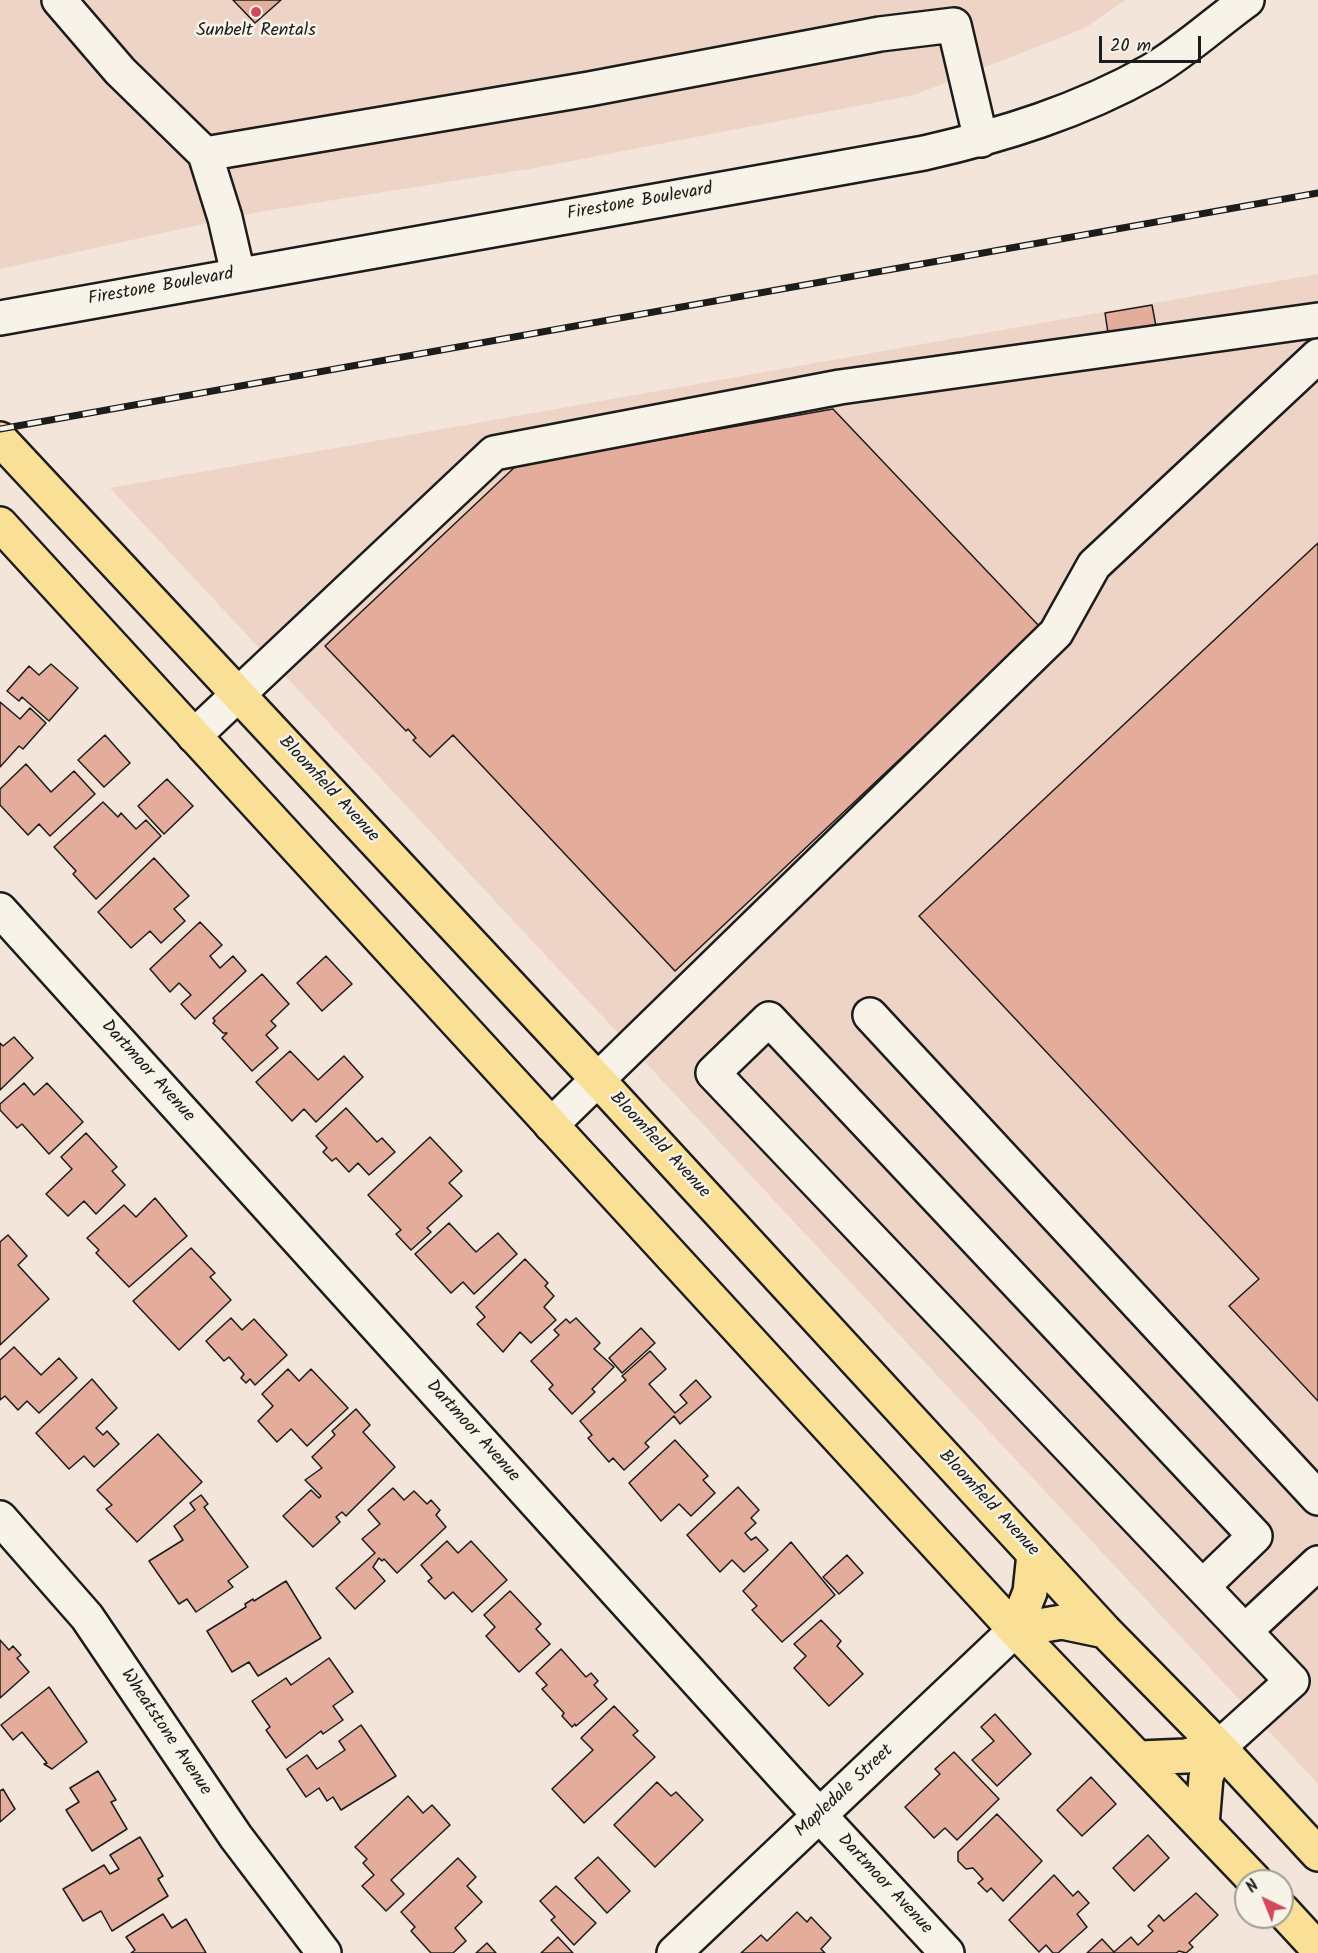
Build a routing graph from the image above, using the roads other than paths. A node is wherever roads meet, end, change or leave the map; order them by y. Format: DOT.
graph roads {
  1 [pos="59,0"];
  2 [pos="1247,0"];
  3 [pos="981,140"];
  4 [pos="205,154"];
  5 [pos="238,274"];
  6 [pos="0,318"];
  7 [pos="1318,320"];
  8 [pos="1318,356"];
  9 [pos="0,439"];
  10 [pos="0,524"];
  11 [pos="239,695"];
  12 [pos="194,736"];
  13 [pos="0,910"];
  14 [pos="870,1015"];
  15 [pos="598,1080"];
  16 [pos="551,1125"];
  17 [pos="1318,1498"];
  18 [pos="0,1518"];
  19 [pos="1034,1554"];
  20 [pos="1318,1563"];
  21 [pos="1203,1586"];
  22 [pos="1015,1630"];
  23 [pos="1105,1631"];
  24 [pos="1245,1631"];
  25 [pos="1219,1747"];
  26 [pos="1140,1758"];
  27 [pos="819,1816"];
  28 [pos="1202,1824"];
  29 [pos="1318,1854"];
  30 [pos="1244,1869"];
  31 [pos="1294,1923"];
  32 [pos="1318,1949"];
  33 [pos="324,1953"];
  34 [pos="674,1953"];
  35 [pos="947,1953"];
  1 -- 4 [label="street"];
  2 -- 3 [label="street, Firestone Boulevard"];
  3 -- 4 [label="street"];
  3 -- 5 [label="street, Firestone Boulevard"];
  4 -- 5 [label="street"];
  5 -- 6 [label="street, Firestone Boulevard"];
  7 -- 11 [label="street"];
  8 -- 15 [label="street"];
  9 -- 11 [label="main road, Bloomfield Avenue"];
  10 -- 12 [label="main road"];
  11 -- 12 [label="street"];
  11 -- 15 [label="main road, Bloomfield Avenue"];
  12 -- 16 [label="main road"];
  13 -- 27 [label="street, Dartmoor Avenue"];
  14 -- 17 [label="street"];
  15 -- 16 [label="street"];
  15 -- 19 [label="main road, Bloomfield Avenue"];
  16 -- 22 [label="main road"];
  18 -- 33 [label="street, Wheatstone Avenue"];
  19 -- 22 [label="main road"];
  19 -- 23 [label="main road, Bloomfield Avenue"];
  20 -- 24 [label="street"];
  21 -- 21 [label="street"];
  21 -- 24 [label="street"];
  22 -- 23 [label="main road"];
  22 -- 26 [label="main road"];
  22 -- 27 [label="street, Mapledale Street"];
  23 -- 25 [label="main road, Bloomfield Avenue"];
  24 -- 25 [label="street"];
  25 -- 26 [label="main road"];
  25 -- 28 [label="main road"];
  25 -- 29 [label="main road, Bloomfield Avenue"];
  26 -- 28 [label="main road"];
  27 -- 34 [label="street, Mapledale Street"];
  27 -- 35 [label="street, Dartmoor Avenue"];
  28 -- 30 [label="main road"];
  31 -- 32 [label="main road"];
}
